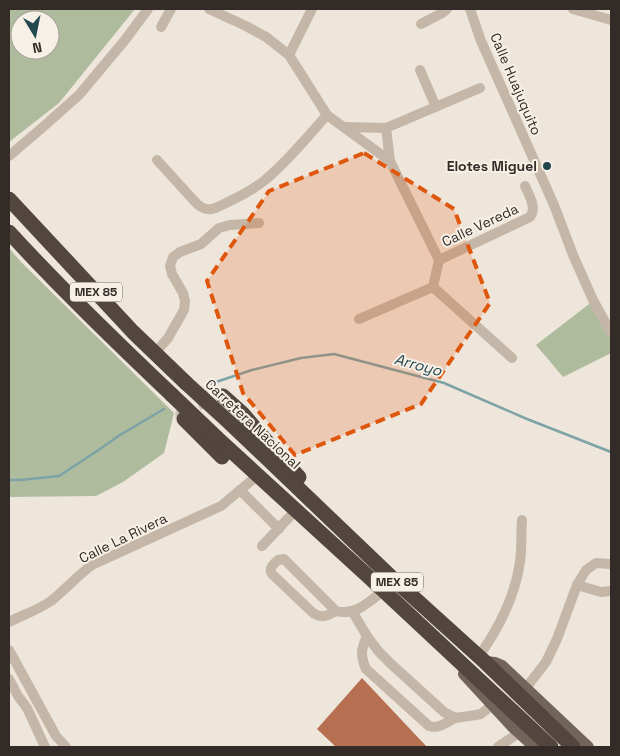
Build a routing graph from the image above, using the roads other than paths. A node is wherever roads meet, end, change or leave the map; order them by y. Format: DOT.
graph roads {
  1 [pos="148,9"];
  2 [pos="171,9"];
  3 [pos="209,9"];
  4 [pos="312,9"];
  5 [pos="447,9"];
  6 [pos="470,9"];
  7 [pos="573,9"];
  8 [pos="611,20"];
  9 [pos="421,24"];
  10 [pos="161,27"];
  11 [pos="289,55"];
  12 [pos="420,70"];
  13 [pos="480,88"];
  14 [pos="436,107"];
  15 [pos="327,115"];
  16 [pos="344,127"];
  17 [pos="386,128"];
  18 [pos="9,156"];
  19 [pos="157,160"];
  20 [pos="390,161"];
  21 [pos="525,186"];
  22 [pos="9,199"];
  23 [pos="259,223"];
  24 [pos="9,232"];
  25 [pos="439,260"];
  26 [pos="433,287"];
  27 [pos="359,320"];
  28 [pos="611,334"];
  29 [pos="155,353"];
  30 [pos="512,358"];
  31 [pos="223,396"];
  32 [pos="184,419"];
  33 [pos="245,486"];
  34 [pos="277,493"];
  35 [pos="310,500"];
  36 [pos="296,510"];
  37 [pos="522,520"];
  38 [pos="279,529"];
  39 [pos="262,546"];
  40 [pos="611,565"];
  41 [pos="577,585"];
  42 [pos="383,591"];
  43 [pos="611,591"];
  44 [pos="336,611"];
  45 [pos="352,611"];
  46 [pos="9,622"];
  47 [pos="367,636"];
  48 [pos="9,650"];
  49 [pos="482,659"];
  50 [pos="460,662"];
  51 [pos="9,679"];
  52 [pos="526,688"];
  53 [pos="492,705"];
  54 [pos="455,718"];
  55 [pos="520,732"];
  56 [pos="56,736"];
  57 [pos="46,747"];
  58 [pos="66,747"];
  59 [pos="498,747"];
  60 [pos="536,747"];
  61 [pos="551,747"];
  62 [pos="573,747"];
  63 [pos="588,747"];
  1 -- 18 [label="street"];
  2 -- 10 [label="street"];
  3 -- 11 [label="street"];
  4 -- 11 [label="street"];
  5 -- 9 [label="street"];
  6 -- 28 [label="street, Calle Huajuquito"];
  7 -- 8 [label="street"];
  11 -- 15 [label="street"];
  12 -- 14 [label="street"];
  13 -- 14 [label="street"];
  14 -- 17 [label="street"];
  15 -- 16 [label="street"];
  15 -- 19 [label="street"];
  16 -- 17 [label="street"];
  16 -- 20 [label="street"];
  17 -- 20 [label="street"];
  20 -- 25 [label="street"];
  21 -- 25 [label="street, Calle Vereda"];
  22 -- 29 [label="highway, Carretera Nacional / MEX 85"];
  23 -- 29 [label="street"];
  24 -- 34 [label="highway, MEX 85, bridge"];
  25 -- 26 [label="street"];
  26 -- 27 [label="street"];
  26 -- 30 [label="street"];
  29 -- 35 [label="highway, Carretera Nacional / MEX 85, bridge"];
  31 -- 35 [label="highway, MEX 85"];
  32 -- 33 [label="highway, MEX 85"];
  33 -- 34 [label="highway, MEX 85"];
  33 -- 38 [label="street"];
  33 -- 46 [label="street, Calle La Rivera"];
  34 -- 36 [label="highway, MEX 85"];
  35 -- 49 [label="highway, Carretera Nacional / MEX 85"];
  36 -- 38 [label="street"];
  36 -- 42 [label="highway, MEX 85"];
  37 -- 49 [label="street"];
  38 -- 39 [label="street"];
  40 -- 41 [label="street"];
  41 -- 43 [label="street"];
  41 -- 52 [label="street"];
  42 -- 45 [label="street"];
  42 -- 50 [label="highway, MEX 85"];
  44 -- 44 [label="street"];
  44 -- 45 [label="street"];
  45 -- 47 [label="street"];
  47 -- 54 [label="street"];
  47 -- 54 [label="street"];
  48 -- 56 [label="street"];
  49 -- 52 [label="main road, Carretera Nacional / MEX 85"];
  49 -- 62 [label="highway, Carretera Nacional / MEX 85"];
  50 -- 53 [label="main road, MEX 85"];
  50 -- 61 [label="highway, MEX 85"];
  51 -- 57 [label="street"];
  52 -- 63 [label="main road, Carretera Nacional / MEX 85"];
  53 -- 54 [label="street"];
  53 -- 55 [label="main road, MEX 85"];
  55 -- 59 [label="street"];
  55 -- 60 [label="main road, MEX 85"];
  56 -- 57 [label="street"];
  56 -- 58 [label="street"];
}
